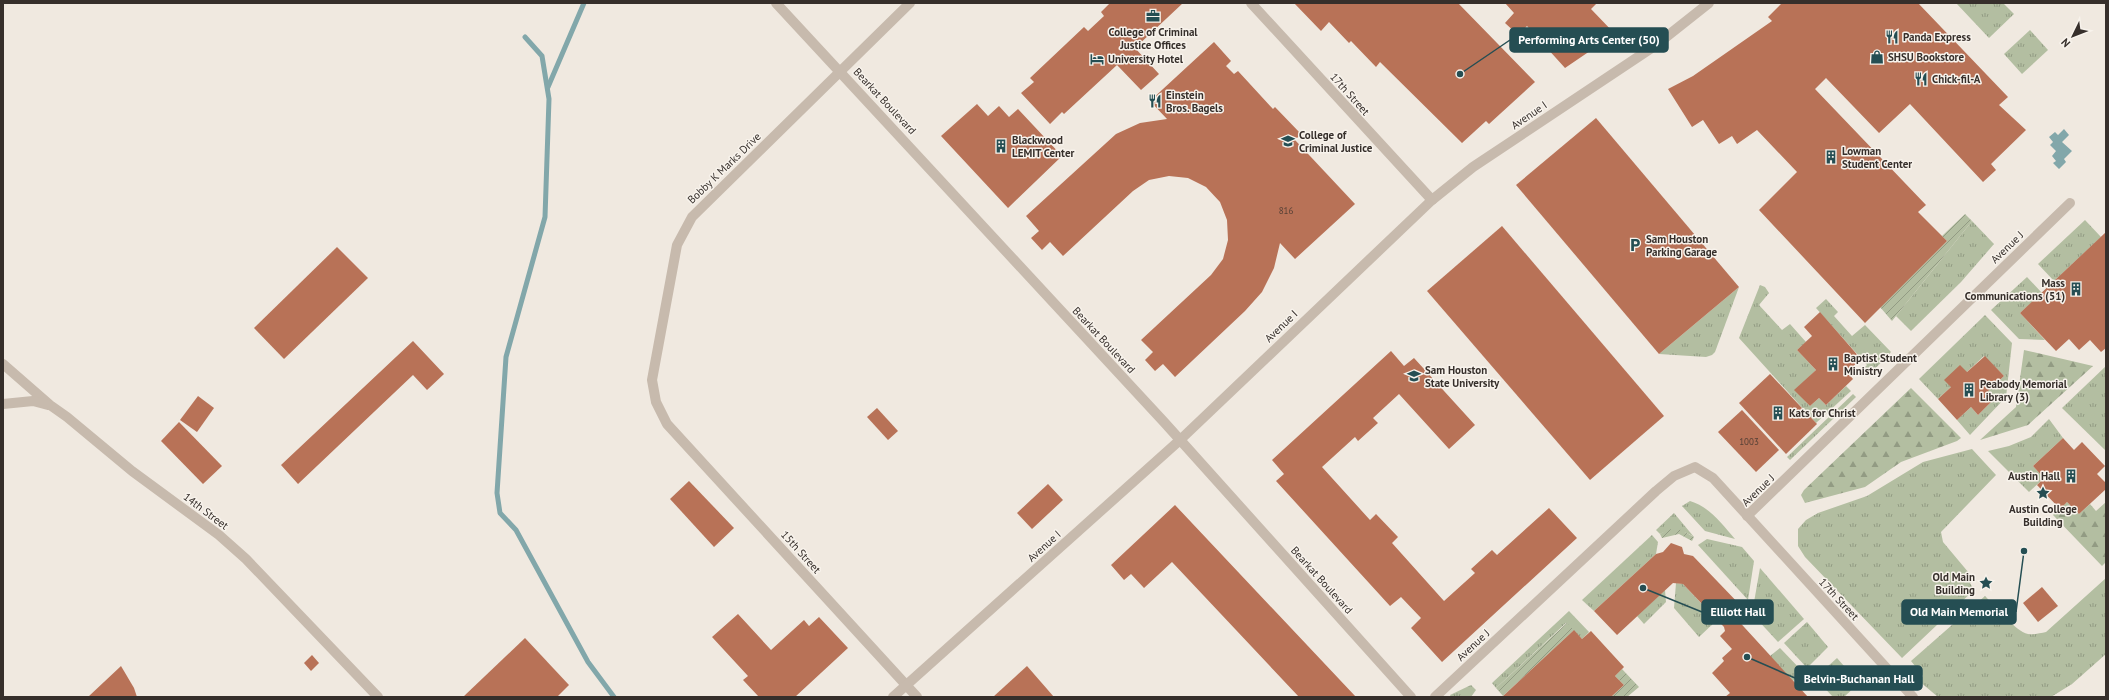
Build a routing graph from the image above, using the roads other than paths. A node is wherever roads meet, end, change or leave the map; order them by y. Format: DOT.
graph roads {
  1 [pos="776,3"];
  2 [pos="910,3"];
  3 [pos="1251,3"];
  4 [pos="1709,3"];
  5 [pos="840,71"];
  6 [pos="1432,200"];
  7 [pos="2070,203"];
  8 [pos="3,364"];
  9 [pos="3,404"];
  10 [pos="50,405"];
  11 [pos="667,424"];
  12 [pos="1180,440"];
  13 [pos="1747,516"];
  14 [pos="906,685"];
  15 [pos="378,697"];
  16 [pos="893,697"];
  17 [pos="918,697"];
  18 [pos="1411,697"];
  19 [pos="1435,697"];
  20 [pos="1913,697"];
  1 -- 5 [label="street, Bearkat Boulevard"];
  2 -- 5 [label="street, Bobby K Marks Drive"];
  3 -- 6 [label="street, 17th Street"];
  4 -- 6 [label="street, Avenue I"];
  5 -- 11 [label="street, Bobby K Marks Drive"];
  5 -- 12 [label="street, Bearkat Boulevard"];
  6 -- 12 [label="street, Avenue I"];
  7 -- 13 [label="street, Avenue J"];
  8 -- 10 [label="street, 14th Street"];
  9 -- 10 [label="street"];
  10 -- 15 [label="street, 14th Street"];
  11 -- 14 [label="street, 15th Street"];
  12 -- 14 [label="street, Avenue I"];
  12 -- 18 [label="street, Bearkat Boulevard"];
  13 -- 19 [label="street, Avenue J"];
  13 -- 20 [label="street, 17th Street"];
  14 -- 16 [label="street, Avenue I"];
  14 -- 17 [label="street, 15th Street"];
}
